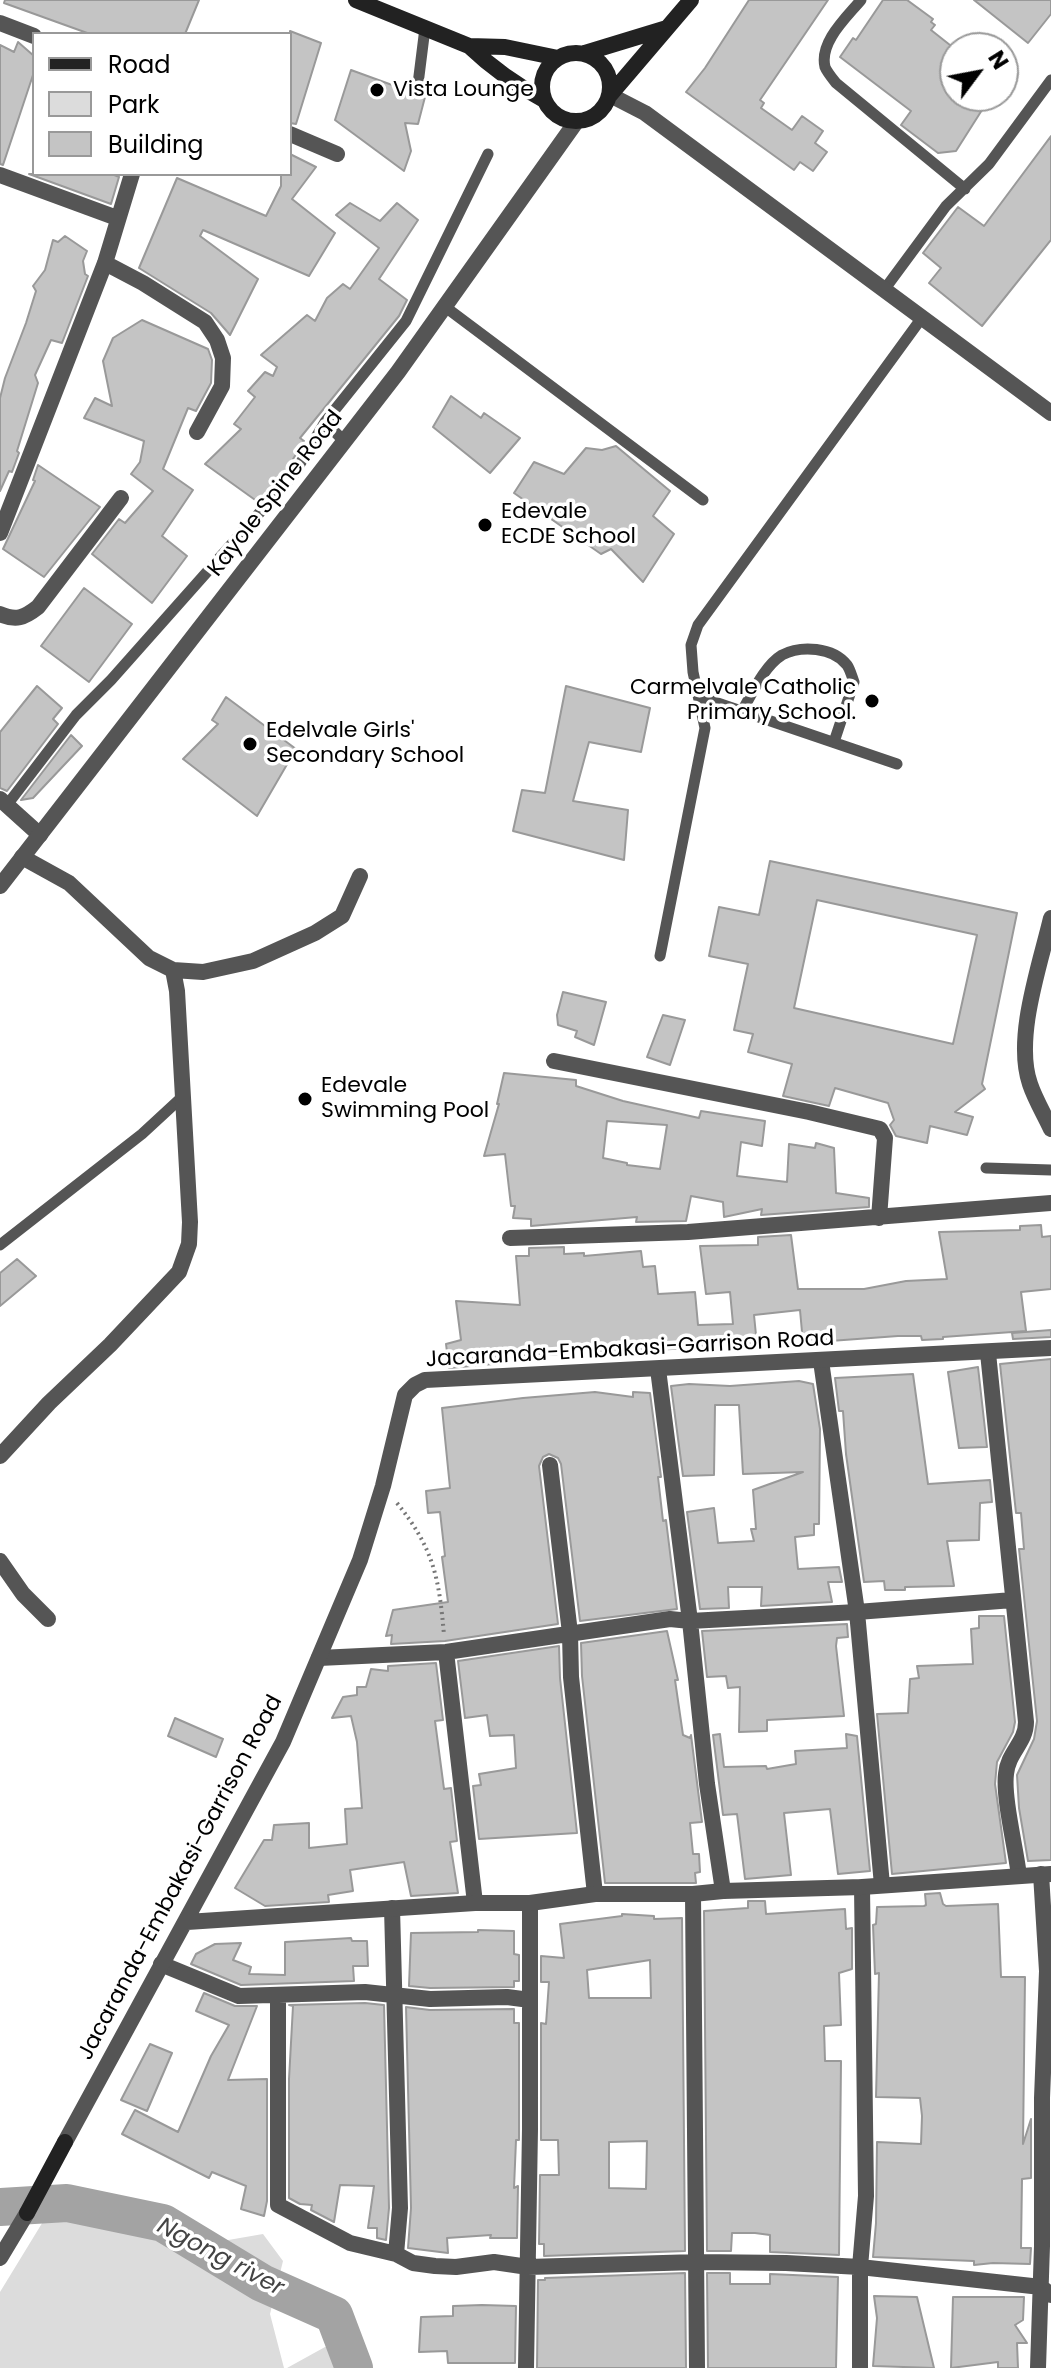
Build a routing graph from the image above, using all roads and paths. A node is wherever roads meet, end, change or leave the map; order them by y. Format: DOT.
graph roads {
  1 [pos="356,0"];
  2 [pos="691,0"];
  3 [pos="861,0"];
  4 [pos="0,23"];
  5 [pos="425,28"];
  6 [pos="669,28"];
  7 [pos="32,35"];
  8 [pos="469,46"];
  9 [pos="585,53"];
  10 [pos="558,58"];
  11 [pos="1051,80"];
  12 [pos="418,84"];
  13 [pos="610,95"];
  14 [pos="544,100"];
  15 [pos="576,122"];
  16 [pos="292,135"];
  17 [pos="337,154"];
  18 [pos="488,154"];
  19 [pos="0,175"];
  20 [pos="131,176"];
  21 [pos="965,189"];
  22 [pos="117,218"];
  23 [pos="105,263"];
  24 [pos="884,290"];
  25 [pos="444,306"];
  26 [pos="921,319"];
  27 [pos="1051,413"];
  28 [pos="325,422"];
  29 [pos="197,432"];
  30 [pos="345,442"];
  31 [pos="121,498"];
  32 [pos="703,500"];
  33 [pos="0,533"];
  34 [pos="0,614"];
  35 [pos="700,697"];
  36 [pos="742,711"];
  37 [pos="834,742"];
  38 [pos="897,764"];
  39 [pos="2,805"];
  40 [pos="40,835"];
  41 [pos="22,857"];
  42 [pos="360,876"];
  43 [pos="0,886"];
  44 [pos="1051,918"];
  45 [pos="660,956"];
  46 [pos="173,970"];
  47 [pos="554,1061"];
  48 [pos="181,1098"];
  49 [pos="1051,1129"];
  50 [pos="986,1168"];
  51 [pos="1051,1170"];
  52 [pos="1051,1203"];
  53 [pos="879,1218"];
  54 [pos="510,1238"];
  55 [pos="0,1245"];
  56 [pos="1051,1348"];
  57 [pos="988,1353"];
  58 [pos="821,1361"];
  59 [pos="658,1369"];
  60 [pos="0,1456"];
  61 [pos="550,1465"];
  62 [pos="383,1486"];
  63 [pos="0,1561"];
  64 [pos="1013,1600"];
  65 [pos="857,1612"];
  66 [pos="48,1619"];
  67 [pos="690,1621"];
  68 [pos="570,1633"];
  69 [pos="446,1652"];
  70 [pos="319,1658"];
  71 [pos="1046,1874"];
  72 [pos="1019,1876"];
  73 [pos="882,1885"];
  74 [pos="862,1887"];
  75 [pos="723,1891"];
  76 [pos="595,1894"];
  77 [pos="693,1894"];
  78 [pos="475,1903"];
  79 [pos="530,1903"];
  80 [pos="392,1908"];
  81 [pos="187,1922"];
  82 [pos="161,1964"];
  83 [pos="278,1995"];
  84 [pos="396,1997"];
  85 [pos="530,2000"];
  86 [pos="65,2142"];
  87 [pos="27,2213"];
  88 [pos="396,2254"];
  89 [pos="0,2258"];
  90 [pos="697,2262"];
  91 [pos="528,2267"];
  92 [pos="860,2267"];
  93 [pos="1046,2291"];
  94 [pos="526,2368"];
  95 [pos="697,2368"];
  96 [pos="860,2368"];
  97 [pos="1038,2368"];
  1 -- 5 [label="main road"];
  2 -- 6 [label="main road"];
  3 -- 21 [label="lane"];
  4 -- 7 [label="street"];
  5 -- 8 [label="main road"];
  5 -- 12 [label="lane"];
  6 -- 9 [label="main road"];
  6 -- 13 [label="main road"];
  8 -- 10 [label="main road"];
  8 -- 14 [label="main road"];
  9 -- 10 [label="main road"];
  9 -- 13 [label="main road"];
  10 -- 14 [label="main road"];
  11 -- 21 [label="lane"];
  13 -- 15 [label="main road"];
  13 -- 24 [label="street"];
  14 -- 15 [label="main road"];
  15 -- 25 [label="street, Kayole Spine Road"];
  16 -- 17 [label="street"];
  18 -- 28 [label="lane"];
  19 -- 22 [label="street"];
  20 -- 22 [label="street"];
  21 -- 24 [label="lane"];
  22 -- 23 [label="street"];
  23 -- 29 [label="street"];
  23 -- 33 [label="street"];
  24 -- 26 [label="street"];
  25 -- 30 [label="street, Kayole Spine Road"];
  25 -- 32 [label="lane"];
  26 -- 27 [label="street"];
  26 -- 35 [label="lane"];
  28 -- 30 [label="lane"];
  28 -- 39 [label="lane"];
  30 -- 40 [label="street, Kayole Spine Road"];
  31 -- 34 [label="street"];
  35 -- 36 [label="lane"];
  35 -- 45 [label="lane"];
  36 -- 37 [label="lane"];
  36 -- 37 [label="lane"];
  37 -- 38 [label="lane"];
  39 -- 40 [label="street"];
  40 -- 41 [label="street, Kayole Spine Road"];
  41 -- 43 [label="street, Kayole Spine Road"];
  41 -- 46 [label="street"];
  42 -- 46 [label="street"];
  44 -- 49 [label="street"];
  46 -- 48 [label="street"];
  47 -- 53 [label="street"];
  48 -- 55 [label="lane"];
  48 -- 60 [label="street"];
  50 -- 51 [label="lane"];
  52 -- 53 [label="street"];
  53 -- 54 [label="street"];
  56 -- 57 [label="street, Jacaranda-Embakasi-Garrison Road"];
  57 -- 58 [label="street, Jacaranda-Embakasi-Garrison Road"];
  57 -- 64 [label="street"];
  58 -- 59 [label="street, Jacaranda-Embakasi-Garrison Road"];
  58 -- 65 [label="street"];
  59 -- 62 [label="street, Jacaranda-Embakasi-Garrison Road"];
  59 -- 67 [label="street"];
  61 -- 68 [label="street"];
  62 -- 69 [label="path"];
  62 -- 70 [label="street, Jacaranda-Embakasi-Garrison Road"];
  63 -- 66 [label="street"];
  64 -- 65 [label="street"];
  64 -- 72 [label="street"];
  65 -- 67 [label="street"];
  65 -- 73 [label="street"];
  67 -- 68 [label="street"];
  67 -- 75 [label="street"];
  68 -- 69 [label="street"];
  68 -- 76 [label="street"];
  69 -- 70 [label="street"];
  69 -- 78 [label="street"];
  70 -- 81 [label="street, Jacaranda-Embakasi-Garrison Road"];
  71 -- 72 [label="street"];
  71 -- 93 [label="street"];
  72 -- 73 [label="street"];
  73 -- 74 [label="street"];
  74 -- 75 [label="street"];
  74 -- 92 [label="street"];
  75 -- 77 [label="street"];
  76 -- 77 [label="street"];
  76 -- 79 [label="street"];
  77 -- 90 [label="street"];
  78 -- 79 [label="street"];
  78 -- 80 [label="street"];
  79 -- 85 [label="street"];
  80 -- 81 [label="street"];
  80 -- 84 [label="street"];
  81 -- 82 [label="street, Jacaranda-Embakasi-Garrison Road"];
  82 -- 83 [label="street"];
  82 -- 86 [label="street, Jacaranda-Embakasi-Garrison Road"];
  83 -- 84 [label="street"];
  83 -- 88 [label="street"];
  84 -- 85 [label="street"];
  84 -- 88 [label="street"];
  85 -- 91 [label="street"];
  86 -- 87 [label="main road, Jacaranda-Embakasi-Garrison Road"];
  87 -- 89 [label="street, Jacaranda-Embakasi-Garrison Road"];
  88 -- 91 [label="street"];
  90 -- 91 [label="street"];
  90 -- 92 [label="street"];
  90 -- 95 [label="street"];
  91 -- 94 [label="street"];
  92 -- 93 [label="street"];
  92 -- 96 [label="street"];
  93 -- 97 [label="street"];
}
